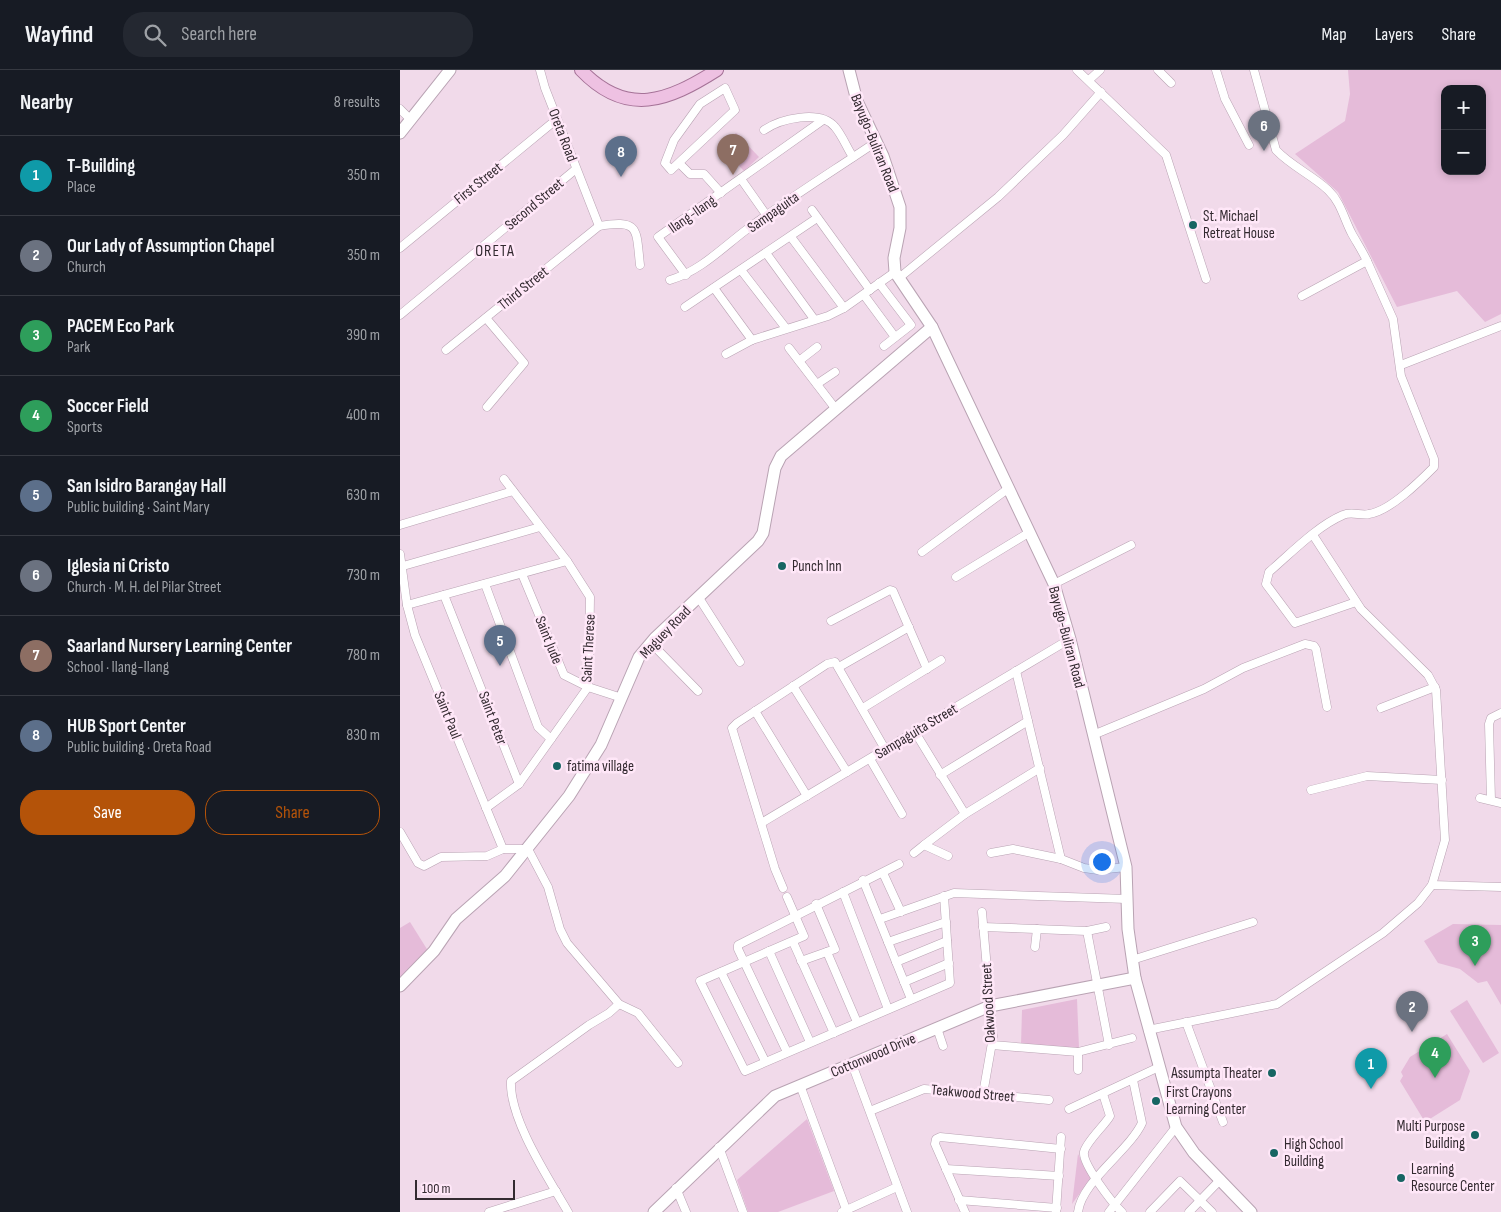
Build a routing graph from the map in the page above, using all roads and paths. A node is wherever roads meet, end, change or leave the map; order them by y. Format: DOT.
graph roads {
  1 [pos="450,70"];
  2 [pos="540,70"];
  3 [pos="581,70"];
  4 [pos="717,70"];
  5 [pos="848,70"];
  6 [pos="1077,70"];
  7 [pos="1100,70"];
  8 [pos="1158,70"];
  9 [pos="1216,70"];
  10 [pos="1254,70"];
  11 [pos="1089,80"];
  12 [pos="1171,83"];
  13 [pos="1101,92"];
  14 [pos="400,110"];
  15 [pos="557,119"];
  16 [pos="411,120"];
  17 [pos="823,120"];
  18 [pos="764,130"];
  19 [pos="400,133"];
  20 [pos="876,142"];
  21 [pos="1249,145"];
  22 [pos="853,157"];
  23 [pos="680,164"];
  24 [pos="576,169"];
  25 [pos="741,179"];
  26 [pos="721,193"];
  27 [pos="812,210"];
  28 [pos="767,216"];
  29 [pos="817,218"];
  30 [pos="599,226"];
  31 [pos="791,236"];
  32 [pos="400,248"];
  33 [pos="766,253"];
  34 [pos="1368,261"];
  35 [pos="640,265"];
  36 [pos="741,270"];
  37 [pos="686,275"];
  38 [pos="897,275"];
  39 [pos="1206,279"];
  40 [pos="670,280"];
  41 [pos="879,283"];
  42 [pos="714,288"];
  43 [pos="867,292"];
  44 [pos="1302,296"];
  45 [pos="685,307"];
  46 [pos="844,308"];
  47 [pos="400,315"];
  48 [pos="486,318"];
  49 [pos="814,319"];
  50 [pos="1501,326"];
  51 [pos="786,327"];
  52 [pos="932,327"];
  53 [pos="896,337"];
  54 [pos="752,340"];
  55 [pos="884,346"];
  56 [pos="817,347"];
  57 [pos="789,348"];
  58 [pos="446,350"];
  59 [pos="726,354"];
  60 [pos="799,361"];
  61 [pos="1401,364"];
  62 [pos="834,372"];
  63 [pos="817,384"];
  64 [pos="487,407"];
  65 [pos="835,408"];
  66 [pos="504,479"];
  67 [pos="1009,488"];
  68 [pos="513,491"];
  69 [pos="400,526"];
  70 [pos="540,527"];
  71 [pos="1030,532"];
  72 [pos="1313,535"];
  73 [pos="1131,546"];
  74 [pos="922,552"];
  75 [pos="400,554"];
  76 [pos="567,561"];
  77 [pos="403,566"];
  78 [pos="522,574"];
  79 [pos="956,578"];
  80 [pos="485,584"];
  81 [pos="1054,584"];
  82 [pos="444,595"];
  83 [pos="699,598"];
  84 [pos="1356,602"];
  85 [pos="407,605"];
  86 [pos="831,621"];
  87 [pos="909,627"];
  88 [pos="1070,639"];
  89 [pos="651,643"];
  90 [pos="941,660"];
  91 [pos="740,662"];
  92 [pos="839,667"];
  93 [pos="927,669"];
  94 [pos="1016,671"];
  95 [pos="794,686"];
  96 [pos="588,687"];
  97 [pos="1435,687"];
  98 [pos="698,691"];
  99 [pos="622,698"];
  100 [pos="1327,707"];
  101 [pos="863,708"];
  102 [pos="1381,708"];
  103 [pos="755,711"];
  104 [pos="1501,713"];
  105 [pos="1028,721"];
  106 [pos="915,732"];
  107 [pos="1093,735"];
  108 [pos="551,740"];
  109 [pos="885,749"];
  110 [pos="870,758"];
  111 [pos="1492,765"];
  112 [pos="1040,768"];
  113 [pos="1501,768"];
  114 [pos="847,772"];
  115 [pos="940,776"];
  116 [pos="1442,780"];
  117 [pos="519,784"];
  118 [pos="1311,790"];
  119 [pos="807,796"];
  120 [pos="1480,798"];
  121 [pos="1491,800"];
  122 [pos="1501,804"];
  123 [pos="486,808"];
  124 [pos="902,814"];
  125 [pos="965,814"];
  126 [pos="763,822"];
  127 [pos="400,832"];
  128 [pos="924,845"];
  129 [pos="503,849"];
  130 [pos="528,850"];
  131 [pos="914,853"];
  132 [pos="991,853"];
  133 [pos="948,856"];
  134 [pos="1061,859"];
  135 [pos="899,864"];
  136 [pos="1126,867"];
  137 [pos="883,873"];
  138 [pos="863,880"];
  139 [pos="1432,885"];
  140 [pos="1501,887"];
  141 [pos="783,888"];
  142 [pos="843,892"];
  143 [pos="944,896"];
  144 [pos="787,897"];
  145 [pos="1127,899"];
  146 [pos="816,904"];
  147 [pos="901,912"];
  148 [pos="982,912"];
  149 [pos="796,917"];
  150 [pos="880,920"];
  151 [pos="946,922"];
  152 [pos="1253,922"];
  153 [pos="983,927"];
  154 [pos="1106,927"];
  155 [pos="1036,929"];
  156 [pos="1087,931"];
  157 [pos="947,941"];
  158 [pos="793,942"];
  159 [pos="888,942"];
  160 [pos="1035,947"];
  161 [pos="768,951"];
  162 [pos="827,952"];
  163 [pos="1132,960"];
  164 [pos="801,961"];
  165 [pos="745,962"];
  166 [pos="896,962"];
  167 [pos="949,963"];
  168 [pos="721,972"];
  169 [pos="1135,978"];
  170 [pos="904,982"];
  171 [pos="1098,985"];
  172 [pos="400,986"];
  173 [pos="911,999"];
  174 [pos="619,1004"];
  175 [pos="990,1006"];
  176 [pos="888,1009"];
  177 [pos="857,1022"];
  178 [pos="1186,1022"];
  179 [pos="937,1028"];
  180 [pos="1148,1030"];
  181 [pos="834,1033"];
  182 [pos="1132,1038"];
  183 [pos="810,1042"];
  184 [pos="992,1045"];
  185 [pos="1109,1045"];
  186 [pos="943,1046"];
  187 [pos="787,1052"];
  188 [pos="1078,1052"];
  189 [pos="764,1061"];
  190 [pos="678,1063"];
  191 [pos="852,1064"];
  192 [pos="1159,1067"];
  193 [pos="1078,1070"];
  194 [pos="1134,1080"];
  195 [pos="800,1086"];
  196 [pos="983,1094"];
  197 [pos="1103,1094"];
  198 [pos="1049,1100"];
  199 [pos="1070,1110"];
  200 [pos="870,1111"];
  201 [pos="1223,1122"];
  202 [pos="1176,1127"];
  203 [pos="1061,1137"];
  204 [pos="719,1147"];
  205 [pos="1061,1149"];
  206 [pos="946,1169"];
  207 [pos="1059,1176"];
  208 [pos="1096,1178"];
  209 [pos="1221,1179"];
  210 [pos="897,1187"];
  211 [pos="676,1188"];
  212 [pos="556,1191"];
  213 [pos="959,1200"];
  214 [pos="1199,1200"];
  215 [pos="1114,1205"];
  216 [pos="1057,1210"];
  217 [pos="845,1211"];
  218 [pos="489,1212"];
  219 [pos="568,1212"];
  220 [pos="654,1212"];
  221 [pos="686,1212"];
  222 [pos="743,1212"];
  223 [pos="907,1212"];
  224 [pos="965,1212"];
  225 [pos="1078,1212"];
  226 [pos="1109,1212"];
  227 [pos="1122,1212"];
  228 [pos="1150,1212"];
  229 [pos="1189,1212"];
  230 [pos="1212,1212"];
  231 [pos="1252,1212"];
  1 -- 16 [label="street"];
  2 -- 15 [label="street, Oreta Road"];
  3 -- 4 [label="main road"];
  5 -- 20 [label="street, Bayugo-Buliran Road"];
  6 -- 11 [label="street"];
  7 -- 11 [label="street"];
  8 -- 12 [label="street"];
  9 -- 21 [label="street"];
  10 -- 34 [label="street"];
  11 -- 13 [label="street"];
  13 -- 38 [label="street"];
  13 -- 39 [label="street"];
  14 -- 16 [label="street"];
  15 -- 24 [label="street, Oreta Road"];
  15 -- 32 [label="street, First Street"];
  16 -- 19 [label="street"];
  17 -- 18 [label="street"];
  17 -- 22 [label="street"];
  17 -- 25 [label="street, Ilang-Ilang"];
  20 -- 22 [label="street, Sampaguita"];
  20 -- 38 [label="street, Bayugo-Buliran Road"];
  22 -- 28 [label="street, Sampaguita"];
  23 -- 23 [label="street"];
  23 -- 26 [label="street"];
  24 -- 30 [label="street, Oreta Road"];
  24 -- 47 [label="street, Second Street"];
  25 -- 26 [label="street, Ilang-Ilang"];
  25 -- 28 [label="street"];
  26 -- 37 [label="street, Ilang-Ilang"];
  27 -- 29 [label="street"];
  28 -- 37 [label="street, Sampaguita"];
  29 -- 31 [label="street"];
  29 -- 43 [label="street"];
  30 -- 35 [label="street"];
  30 -- 48 [label="street, Third Street"];
  31 -- 33 [label="street"];
  31 -- 46 [label="street"];
  33 -- 36 [label="street"];
  33 -- 49 [label="street"];
  34 -- 44 [label="street"];
  34 -- 61 [label="street"];
  36 -- 42 [label="street"];
  36 -- 51 [label="street"];
  37 -- 40 [label="street, Sampaguita"];
  38 -- 41 [label="street"];
  38 -- 52 [label="street, Bayugo-Buliran Road"];
  41 -- 43 [label="street"];
  41 -- 53 [label="street"];
  42 -- 45 [label="street"];
  42 -- 54 [label="street"];
  43 -- 46 [label="street"];
  43 -- 53 [label="street"];
  46 -- 49 [label="street"];
  48 -- 58 [label="street, Third Street"];
  48 -- 64 [label="street"];
  49 -- 51 [label="street"];
  50 -- 61 [label="street"];
  51 -- 54 [label="street"];
  52 -- 65 [label="street, Maguey Road"];
  52 -- 67 [label="street, Bayugo-Buliran Road"];
  53 -- 55 [label="street"];
  54 -- 59 [label="street"];
  56 -- 60 [label="street"];
  57 -- 60 [label="street"];
  60 -- 63 [label="street"];
  61 -- 72 [label="street"];
  62 -- 63 [label="street"];
  63 -- 65 [label="street"];
  65 -- 83 [label="street, Maguey Road"];
  66 -- 68 [label="street, Saint Therese"];
  67 -- 71 [label="street, Bayugo-Buliran Road"];
  67 -- 74 [label="street"];
  68 -- 69 [label="street"];
  68 -- 70 [label="street, Saint Therese"];
  70 -- 76 [label="street, Saint Therese"];
  70 -- 77 [label="street"];
  71 -- 79 [label="street"];
  71 -- 81 [label="street, Bayugo-Buliran Road"];
  72 -- 84 [label="street"];
  72 -- 84 [label="street"];
  73 -- 81 [label="street"];
  75 -- 77 [label="street, Saint Paul"];
  76 -- 78 [label="street"];
  76 -- 96 [label="street, Saint Therese"];
  77 -- 85 [label="street, Saint Paul"];
  78 -- 80 [label="street"];
  78 -- 96 [label="street, Saint Jude"];
  80 -- 82 [label="street"];
  80 -- 108 [label="street"];
  81 -- 88 [label="street, Bayugo-Buliran Road"];
  82 -- 85 [label="street"];
  82 -- 117 [label="street, Saint Peter"];
  83 -- 89 [label="street, Maguey Road"];
  83 -- 91 [label="street"];
  84 -- 97 [label="street"];
  85 -- 123 [label="street, Saint Paul"];
  86 -- 87 [label="street"];
  87 -- 92 [label="street"];
  87 -- 93 [label="street"];
  88 -- 94 [label="street, Sampaguita Street"];
  88 -- 107 [label="street, Bayugo-Buliran Road"];
  89 -- 98 [label="street"];
  89 -- 99 [label="street, Maguey Road"];
  90 -- 93 [label="street"];
  92 -- 95 [label="street"];
  92 -- 101 [label="street"];
  93 -- 101 [label="street"];
  94 -- 105 [label="street"];
  94 -- 106 [label="street, Sampaguita Street"];
  95 -- 103 [label="street"];
  95 -- 114 [label="street"];
  96 -- 99 [label="street, Saint Jude"];
  96 -- 108 [label="street, Saint Therese"];
  97 -- 102 [label="street"];
  97 -- 116 [label="street"];
  99 -- 130 [label="street, Maguey Road"];
  100 -- 107 [label="street"];
  101 -- 109 [label="street"];
  103 -- 119 [label="street"];
  103 -- 126 [label="street"];
  104 -- 111 [label="street"];
  105 -- 112 [label="street"];
  105 -- 115 [label="street"];
  106 -- 109 [label="street, Sampaguita Street"];
  106 -- 115 [label="street"];
  107 -- 136 [label="street, Bayugo-Buliran Road"];
  108 -- 117 [label="street, Saint Therese"];
  109 -- 110 [label="street, Sampaguita Street"];
  110 -- 114 [label="street, Sampaguita Street"];
  110 -- 124 [label="street"];
  111 -- 113 [label="street"];
  111 -- 121 [label="street"];
  112 -- 125 [label="street"];
  112 -- 134 [label="street"];
  114 -- 119 [label="street, Sampaguita Street"];
  115 -- 125 [label="street"];
  116 -- 118 [label="street"];
  116 -- 139 [label="street"];
  117 -- 123 [label="street, Saint Therese"];
  119 -- 126 [label="street, Sampaguita Street"];
  120 -- 121 [label="street"];
  121 -- 122 [label="street"];
  123 -- 129 [label="street, Saint Paul"];
  125 -- 128 [label="street"];
  126 -- 141 [label="street"];
  127 -- 129 [label="street"];
  128 -- 131 [label="street"];
  128 -- 133 [label="street"];
  129 -- 130 [label="street"];
  130 -- 172 [label="street, Maguey Road"];
  130 -- 174 [label="street"];
  132 -- 134 [label="street"];
  134 -- 136 [label="street"];
  135 -- 137 [label="street"];
  136 -- 145 [label="street, Bayugo-Buliran Road"];
  137 -- 138 [label="street"];
  137 -- 147 [label="street"];
  138 -- 142 [label="street"];
  138 -- 150 [label="street"];
  139 -- 140 [label="street"];
  139 -- 178 [label="street"];
  142 -- 146 [label="street"];
  142 -- 176 [label="street"];
  143 -- 145 [label="street"];
  143 -- 147 [label="street"];
  143 -- 151 [label="street"];
  144 -- 149 [label="street"];
  145 -- 163 [label="street, Bayugo-Buliran Road"];
  146 -- 149 [label="street"];
  146 -- 162 [label="street"];
  147 -- 150 [label="street"];
  148 -- 153 [label="street, Oakwood Street"];
  149 -- 158 [label="street"];
  149 -- 165 [label="street"];
  150 -- 159 [label="street"];
  151 -- 157 [label="street"];
  151 -- 159 [label="street"];
  152 -- 163 [label="street"];
  153 -- 155 [label="street"];
  153 -- 175 [label="street, Oakwood Street"];
  154 -- 156 [label="street"];
  155 -- 156 [label="street"];
  155 -- 160 [label="street"];
  156 -- 171 [label="street"];
  157 -- 166 [label="street"];
  157 -- 167 [label="street"];
  158 -- 161 [label="street"];
  158 -- 164 [label="street"];
  159 -- 166 [label="street"];
  161 -- 165 [label="street"];
  161 -- 183 [label="street"];
  162 -- 164 [label="street"];
  162 -- 177 [label="street"];
  163 -- 169 [label="street, Bayugo-Buliran Road"];
  164 -- 181 [label="street"];
  165 -- 168 [label="street"];
  165 -- 187 [label="street"];
  166 -- 170 [label="street"];
  167 -- 170 [label="street"];
  167 -- 173 [label="street"];
  168 -- 189 [label="street"];
  168 -- 189 [label="street"];
  169 -- 171 [label="street, Cottonwood Drive"];
  169 -- 180 [label="street, Bayugo-Buliran Road"];
  170 -- 173 [label="street"];
  171 -- 175 [label="street, Cottonwood Drive"];
  171 -- 185 [label="street"];
  173 -- 176 [label="street"];
  174 -- 190 [label="street"];
  174 -- 212 [label="street"];
  175 -- 179 [label="street, Cottonwood Drive"];
  175 -- 184 [label="street, Oakwood Street"];
  176 -- 177 [label="street"];
  177 -- 181 [label="street"];
  178 -- 180 [label="street"];
  178 -- 201 [label="street"];
  179 -- 186 [label="street"];
  179 -- 191 [label="street, Cottonwood Drive"];
  180 -- 192 [label="street, Bayugo-Buliran Road"];
  181 -- 183 [label="street"];
  182 -- 185 [label="street"];
  183 -- 187 [label="street"];
  184 -- 188 [label="street"];
  184 -- 196 [label="street, Oakwood Street"];
  185 -- 188 [label="street"];
  187 -- 189 [label="street"];
  188 -- 193 [label="street"];
  191 -- 195 [label="street, Cottonwood Drive"];
  191 -- 200 [label="street"];
  192 -- 194 [label="street"];
  192 -- 202 [label="street, Bayugo-Buliran Road"];
  194 -- 197 [label="street"];
  194 -- 208 [label="street"];
  195 -- 204 [label="street, Cottonwood Drive"];
  195 -- 217 [label="street"];
  196 -- 198 [label="street, Teakwood Street"];
  196 -- 200 [label="street, Teakwood Street"];
  197 -- 199 [label="street"];
  197 -- 208 [label="street"];
  200 -- 210 [label="street"];
  202 -- 209 [label="street, Bayugo-Buliran Road"];
  202 -- 215 [label="street"];
  203 -- 205 [label="street"];
  204 -- 211 [label="street, Cottonwood Drive"];
  204 -- 222 [label="street"];
  205 -- 206 [label="street"];
  205 -- 207 [label="street"];
  206 -- 207 [label="street"];
  206 -- 213 [label="street"];
  207 -- 216 [label="street"];
  208 -- 215 [label="street"];
  208 -- 225 [label="street"];
  209 -- 214 [label="street"];
  209 -- 231 [label="street, Bayugo-Buliran Road"];
  210 -- 217 [label="street"];
  210 -- 223 [label="street"];
  211 -- 220 [label="street, Cottonwood Drive"];
  211 -- 221 [label="street"];
  212 -- 218 [label="street"];
  212 -- 219 [label="street"];
  213 -- 216 [label="street"];
  213 -- 224 [label="street"];
  214 -- 228 [label="street"];
  214 -- 229 [label="street"];
  214 -- 230 [label="street"];
  215 -- 226 [label="street"];
  215 -- 227 [label="street"];
}
